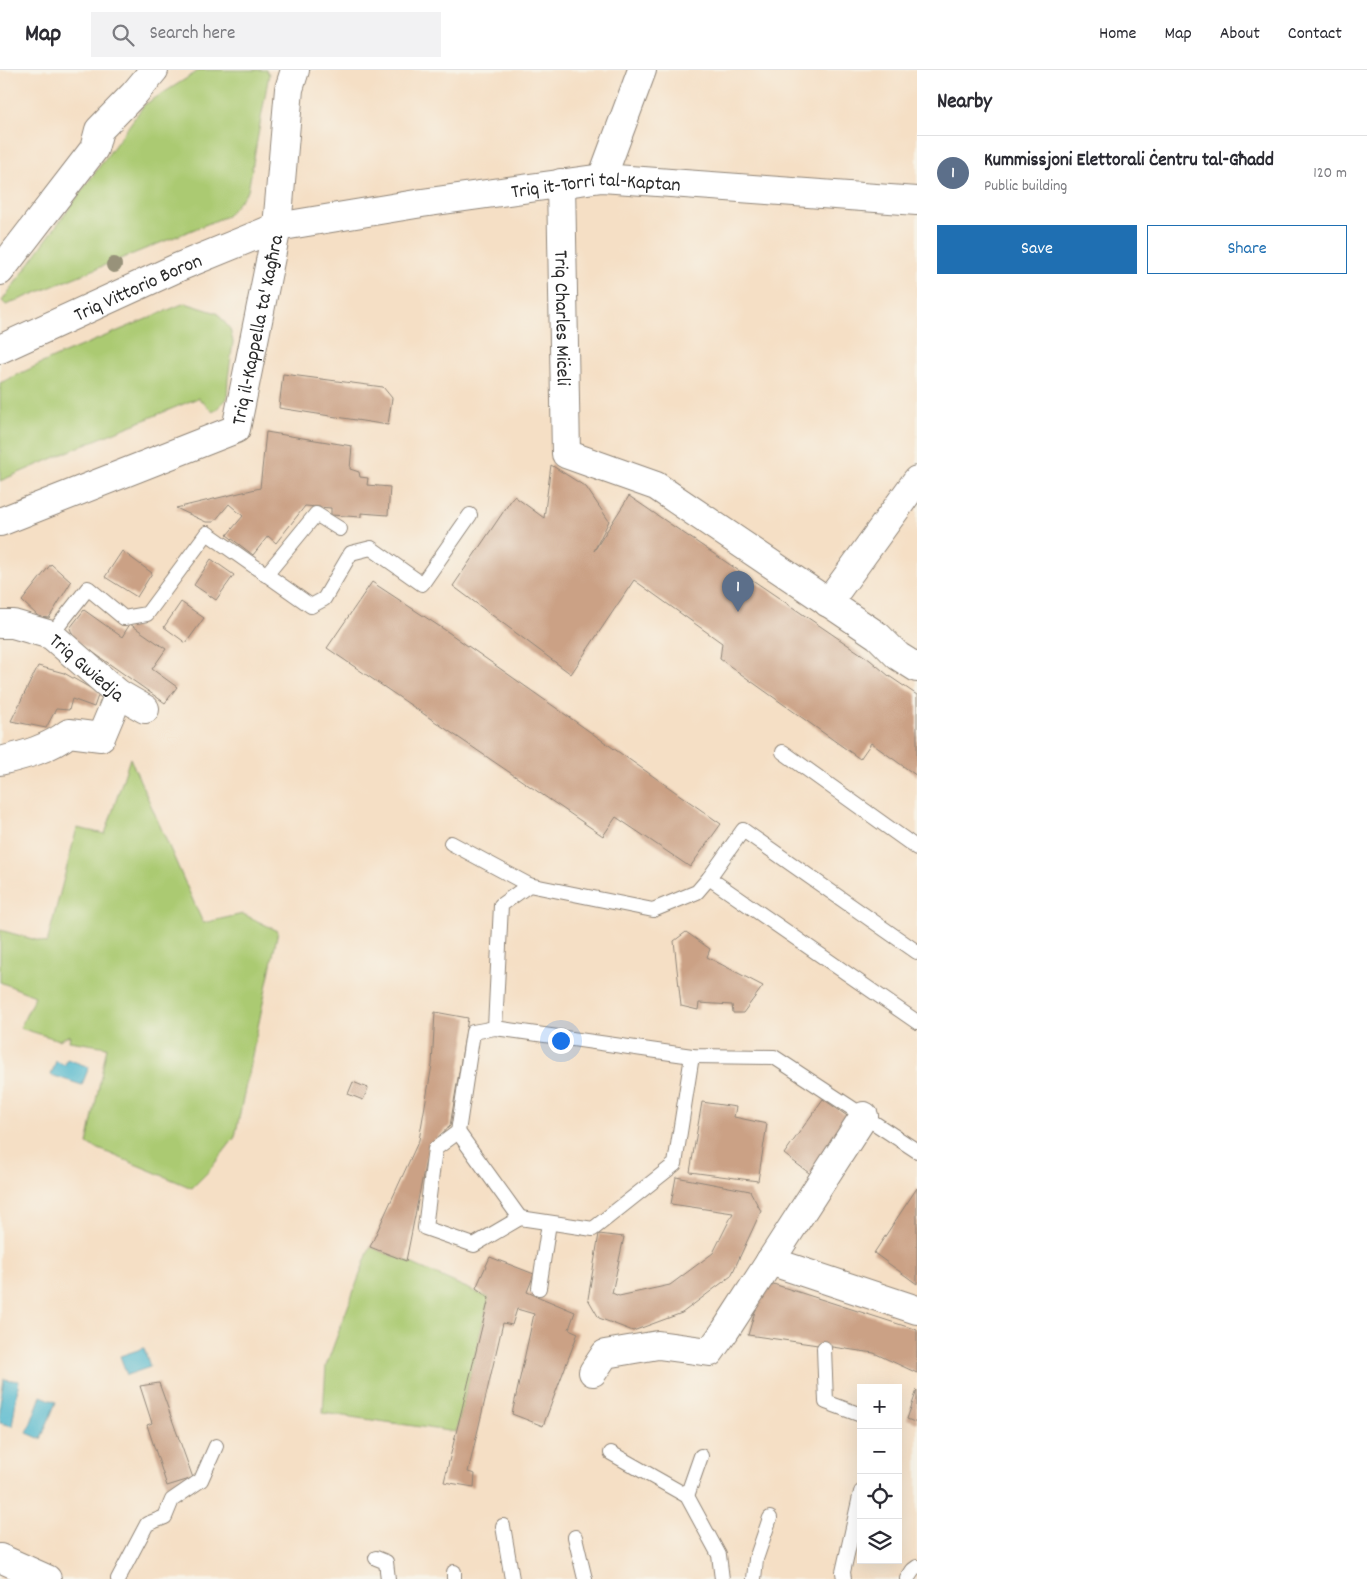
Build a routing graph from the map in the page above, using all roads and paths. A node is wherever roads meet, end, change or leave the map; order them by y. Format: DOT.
graph roads {
  1 [pos="154,70"];
  2 [pos="295,70"];
  3 [pos="642,70"];
  4 [pos="602,178"];
  5 [pos="561,183"];
  6 [pos="917,201"];
  7 [pos="277,227"];
  8 [pos="0,271"];
  9 [pos="0,349"];
  10 [pos="917,480"];
  11 [pos="470,515"];
  12 [pos="0,522"];
  13 [pos="340,529"];
  14 [pos="266,575"];
  15 [pos="828,603"];
  16 [pos="0,624"];
  17 [pos="51,635"];
  18 [pos="917,668"];
  19 [pos="119,694"];
  20 [pos="145,709"];
  21 [pos="783,752"];
  22 [pos="0,761"];
  23 [pos="450,843"];
  24 [pos="917,848"];
  25 [pos="709,878"];
  26 [pos="529,885"];
  27 [pos="917,952"];
  28 [pos="917,1022"];
  29 [pos="494,1028"];
  30 [pos="692,1056"];
  31 [pos="864,1116"];
  32 [pos="458,1132"];
  33 [pos="917,1151"];
  34 [pos="520,1218"];
  35 [pos="549,1223"];
  36 [pos="770,1261"];
  37 [pos="539,1288"];
  38 [pos="917,1310"];
  39 [pos="824,1348"];
  40 [pos="593,1372"];
  41 [pos="857,1414"];
  42 [pos="216,1446"];
  43 [pos="611,1453"];
  44 [pos="701,1456"];
  45 [pos="687,1496"];
  46 [pos="857,1510"];
  47 [pos="770,1518"];
  48 [pos="503,1526"];
  49 [pos="575,1537"];
  50 [pos="0,1558"];
  51 [pos="376,1558"];
  52 [pos="917,1567"];
  53 [pos="47,1579"];
  54 [pos="118,1579"];
  55 [pos="388,1579"];
  56 [pos="512,1579"];
  57 [pos="585,1579"];
  58 [pos="722,1579"];
  59 [pos="754,1579"];
  60 [pos="844,1579"];
  61 [pos="907,1579"];
  1 -- 8 [label="street"];
  2 -- 7 [label="street, Triq il-Kappella ta' Xagħra"];
  3 -- 4 [label="street"];
  4 -- 5 [label="street, Triq it-Torri tal-Kaptan"];
  4 -- 6 [label="street, Triq it-Torri tal-Kaptan"];
  5 -- 7 [label="street, Triq it-Torri tal-Kaptan"];
  5 -- 15 [label="street, Triq Charles Miċeli"];
  7 -- 9 [label="street, Triq Vittorio Boron"];
  7 -- 12 [label="street, Triq il-Kappella ta' Xagħra"];
  10 -- 15 [label="street"];
  11 -- 14 [label="lane"];
  13 -- 14 [label="lane"];
  14 -- 17 [label="lane"];
  15 -- 18 [label="street"];
  16 -- 17 [label="street, Triq Gwiedja"];
  17 -- 19 [label="street, Triq Gwiedja"];
  19 -- 20 [label="street, Triq Gwiedja"];
  19 -- 22 [label="street"];
  21 -- 24 [label="lane"];
  23 -- 26 [label="lane"];
  25 -- 26 [label="lane"];
  25 -- 27 [label="lane"];
  25 -- 28 [label="lane"];
  26 -- 29 [label="lane"];
  29 -- 30 [label="lane"];
  29 -- 32 [label="lane"];
  30 -- 31 [label="lane"];
  30 -- 35 [label="lane"];
  31 -- 33 [label="lane"];
  31 -- 36 [label="street"];
  32 -- 34 [label="lane"];
  32 -- 34 [label="lane"];
  34 -- 35 [label="lane"];
  35 -- 37 [label="lane"];
  36 -- 38 [label="street"];
  36 -- 40 [label="street"];
  39 -- 41 [label="lane"];
  42 -- 54 [label="lane"];
  43 -- 45 [label="lane"];
  44 -- 45 [label="lane"];
  45 -- 58 [label="lane"];
  46 -- 60 [label="lane"];
  47 -- 59 [label="lane"];
  48 -- 56 [label="lane"];
  49 -- 57 [label="lane"];
  50 -- 53 [label="street"];
  51 -- 55 [label="lane"];
  52 -- 61 [label="lane"];
}
